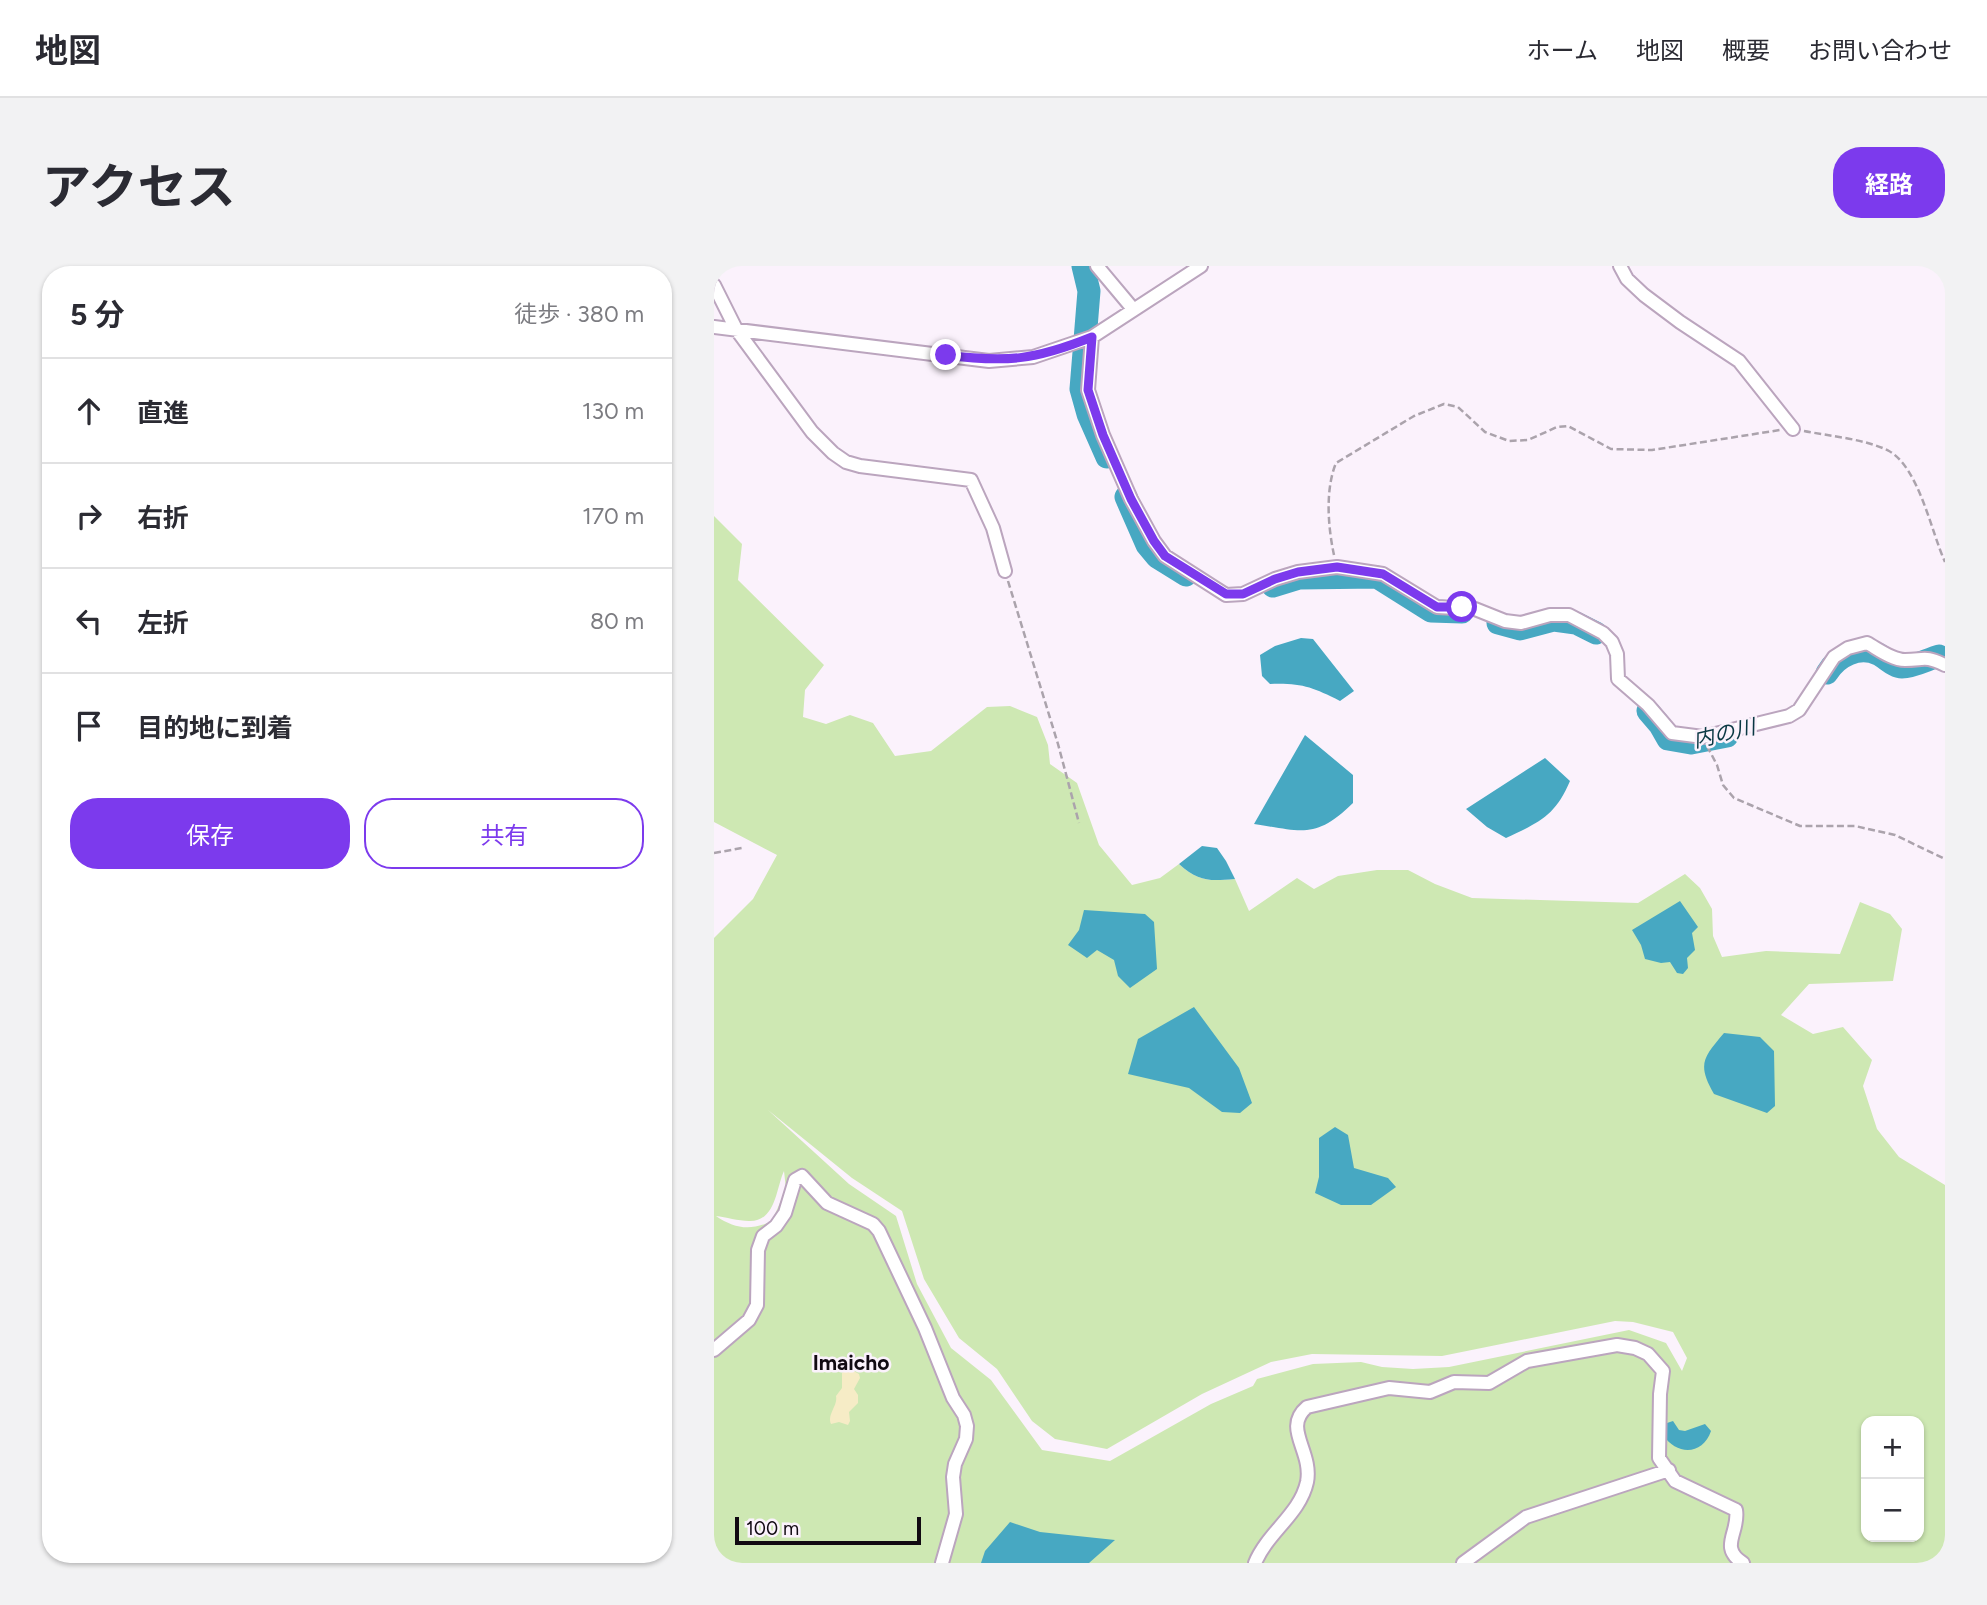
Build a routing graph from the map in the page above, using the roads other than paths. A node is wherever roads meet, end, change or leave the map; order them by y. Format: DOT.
graph roads {
  1 [pos="1097,266"];
  2 [pos="1201,266"];
  3 [pos="1620,266"];
  4 [pos="714,285"];
  5 [pos="1133,309"];
  6 [pos="714,327"];
  7 [pos="736,329"];
  8 [pos="1092,337"];
  9 [pos="1793,429"];
  10 [pos="1005,571"];
  11 [pos="1934,660"];
  12 [pos="714,1350"];
  13 [pos="1669,1470"];
  14 [pos="942,1563"];
  15 [pos="1255,1563"];
  16 [pos="1463,1563"];
  17 [pos="1743,1563"];
  1 -- 5 [label="street"];
  2 -- 5 [label="street"];
  3 -- 9 [label="street"];
  4 -- 7 [label="street"];
  5 -- 8 [label="street"];
  6 -- 7 [label="street"];
  7 -- 8 [label="street"];
  7 -- 10 [label="street"];
  8 -- 11 [label="street"];
  12 -- 14 [label="street"];
  13 -- 15 [label="street"];
  13 -- 16 [label="street"];
  13 -- 17 [label="street"];
}
